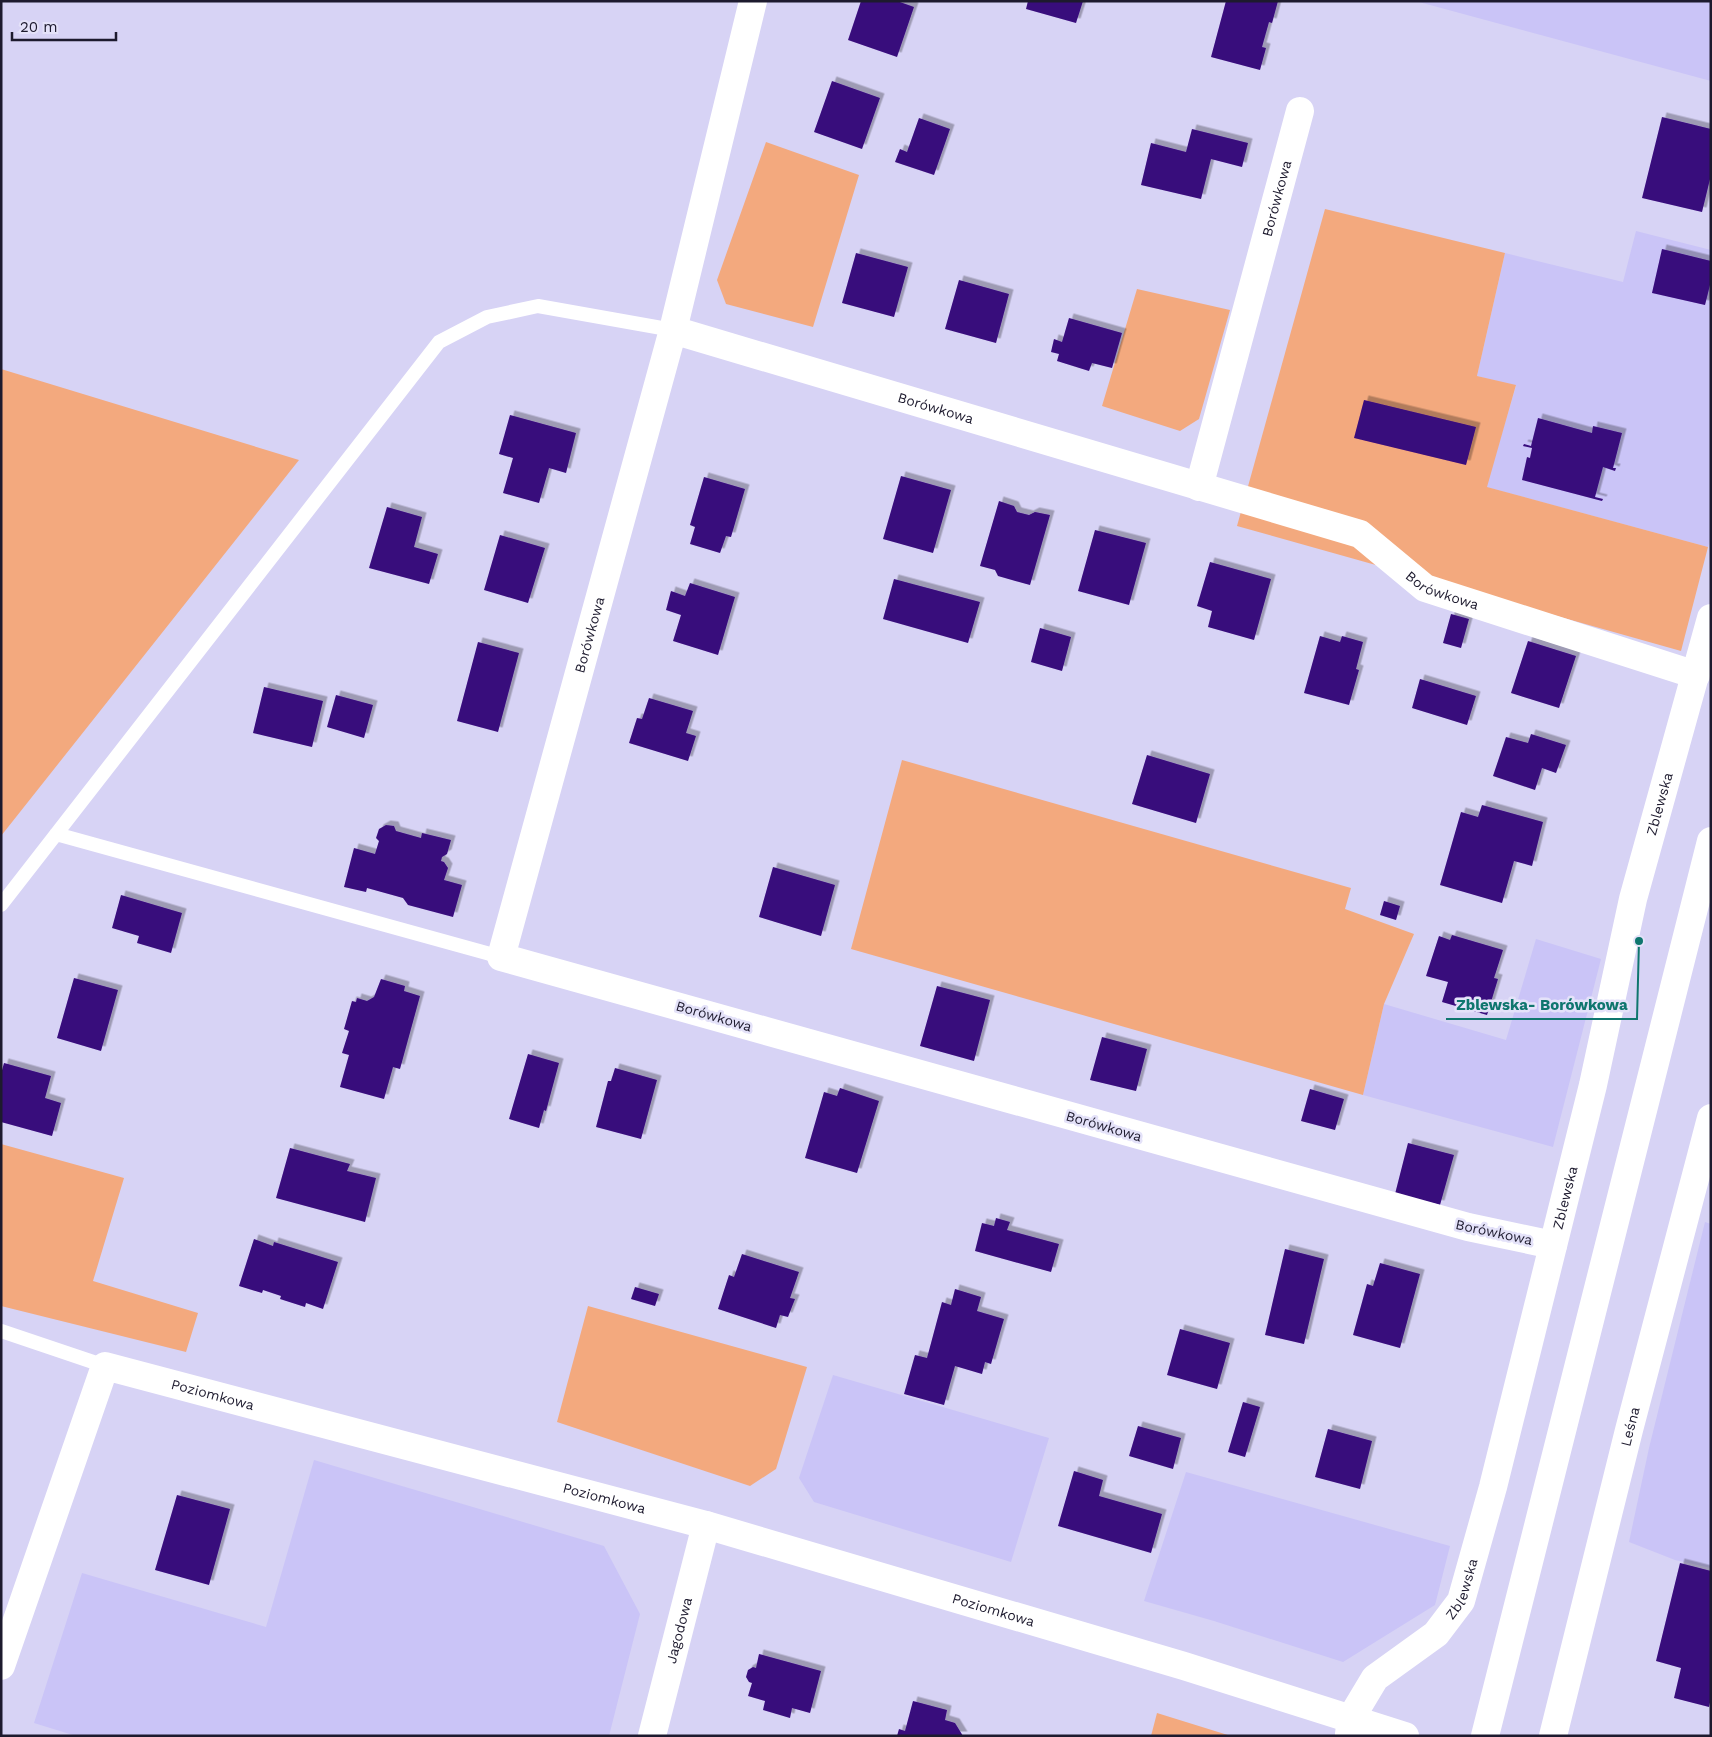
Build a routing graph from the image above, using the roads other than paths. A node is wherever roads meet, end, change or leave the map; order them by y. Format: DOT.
graph roads {
  1 [pos="754,1"];
  2 [pos="1300,111"];
  3 [pos="672,330"];
  4 [pos="1199,487"];
  5 [pos="1711,618"];
  6 [pos="1696,675"];
  7 [pos="56,834"];
  8 [pos="1711,841"];
  9 [pos="1,904"];
  10 [pos="501,957"];
  11 [pos="1711,1118"];
  12 [pos="1553,1245"];
  13 [pos="1,1331"];
  14 [pos="105,1366"];
  15 [pos="706,1525"];
  16 [pos="1,1666"];
  17 [pos="1350,1727"];
  18 [pos="652,1736"];
  19 [pos="1405,1736"];
  20 [pos="1485,1736"];
  21 [pos="1553,1736"];
  1 -- 3 [label="street, Borówkowa"];
  2 -- 4 [label="street, Borówkowa"];
  3 -- 4 [label="street, Borówkowa"];
  3 -- 7 [label="lane"];
  3 -- 10 [label="street, Borówkowa"];
  4 -- 6 [label="street, Borówkowa"];
  5 -- 6 [label="street, Zblewska"];
  6 -- 12 [label="street, Zblewska"];
  7 -- 9 [label="lane"];
  7 -- 10 [label="lane"];
  8 -- 20 [label="street"];
  10 -- 12 [label="street, Borówkowa"];
  11 -- 21 [label="street, Leśna"];
  12 -- 17 [label="street, Zblewska"];
  13 -- 14 [label="lane"];
  14 -- 15 [label="street, Poziomkowa"];
  14 -- 16 [label="street"];
  15 -- 17 [label="street, Poziomkowa"];
  15 -- 18 [label="street, Jagodowa"];
  17 -- 19 [label="street, Poziomkowa"];
}
